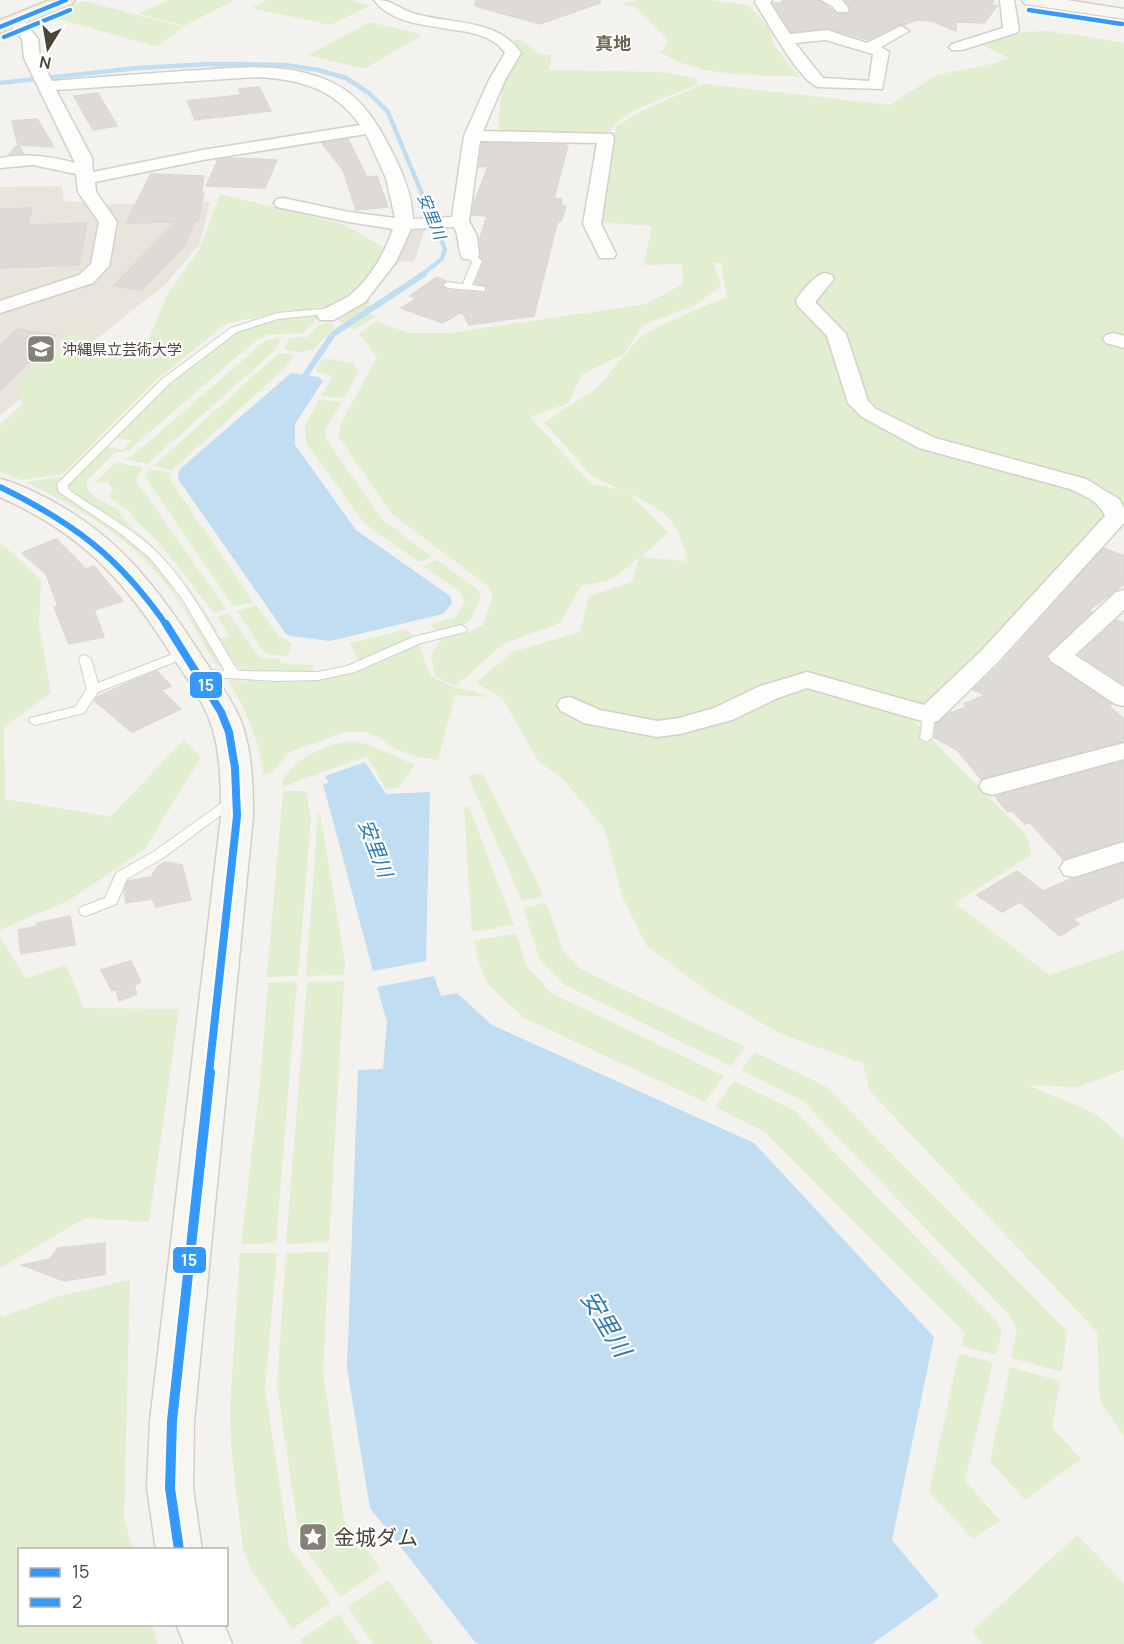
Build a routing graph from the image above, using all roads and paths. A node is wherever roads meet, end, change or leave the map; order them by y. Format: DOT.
graph roads {
  1 [pos="44,0"];
  2 [pos="66,0"];
  3 [pos="381,0"];
  4 [pos="760,0"];
  5 [pos="828,0"];
  6 [pos="1007,0"];
  7 [pos="1031,0"];
  8 [pos="1073,3"];
  9 [pos="842,9"];
  10 [pos="1124,14"];
  11 [pos="5,22"];
  12 [pos="901,31"];
  13 [pos="786,39"];
  14 [pos="957,47"];
  15 [pos="868,48"];
  16 [pos="44,81"];
  17 [pos="372,128"];
  18 [pos="472,136"];
  19 [pos="0,163"];
  20 [pos="84,175"];
  21 [pos="283,203"];
  22 [pos="447,223"];
  23 [pos="403,225"];
  24 [pos="607,254"];
  25 [pos="470,255"];
  26 [pos="825,279"];
  27 [pos="448,285"];
  28 [pos="466,287"];
  29 [pos="482,290"];
  30 [pos="0,307"];
  31 [pos="330,313"];
  32 [pos="0,487"];
  33 [pos="1119,523"];
  34 [pos="1124,597"];
  35 [pos="461,629"];
  36 [pos="85,659"];
  37 [pos="192,663"];
  38 [pos="234,675"];
  39 [pos="93,689"];
  40 [pos="1124,698"];
  41 [pos="570,705"];
  42 [pos="36,721"];
  43 [pos="1124,751"];
  44 [pos="992,786"];
  45 [pos="237,796"];
  46 [pos="1124,850"];
  47 [pos="1074,868"];
  48 [pos="86,911"];
  49 [pos="179,1548"];
  50 [pos="201,1626"];
  51 [pos="208,1644"];
  1 -- 11 [label="main road"];
  2 -- 11 [label="main road"];
  3 -- 18 [label="street"];
  4 -- 13 [label="street"];
  5 -- 9 [label="street"];
  6 -- 14 [label="street"];
  7 -- 8 [label="street"];
  8 -- 10 [label="street"];
  11 -- 16 [label="street"];
  12 -- 15 [label="street"];
  13 -- 15 [label="street"];
  13 -- 15 [label="street"];
  16 -- 17 [label="street"];
  16 -- 20 [label="street"];
  17 -- 20 [label="street"];
  17 -- 23 [label="street"];
  18 -- 22 [label="street"];
  18 -- 24 [label="street"];
  19 -- 20 [label="street"];
  20 -- 30 [label="street"];
  21 -- 23 [label="street"];
  22 -- 23 [label="street"];
  22 -- 25 [label="street"];
  23 -- 31 [label="street"];
  25 -- 28 [label="lane"];
  26 -- 33 [label="street"];
  27 -- 28 [label="lane"];
  28 -- 29 [label="lane"];
  31 -- 38 [label="lane"];
  32 -- 37 [label="street"];
  33 -- 41 [label="street"];
  34 -- 40 [label="street"];
  35 -- 38 [label="lane"];
  36 -- 39 [label="lane"];
  37 -- 38 [label="lane"];
  37 -- 39 [label="lane"];
  37 -- 45 [label="street"];
  39 -- 42 [label="lane"];
  43 -- 44 [label="street"];
  45 -- 48 [label="lane"];
  45 -- 49 [label="street"];
  46 -- 47 [label="street"];
  50 -- 51 [label="street"];
}
